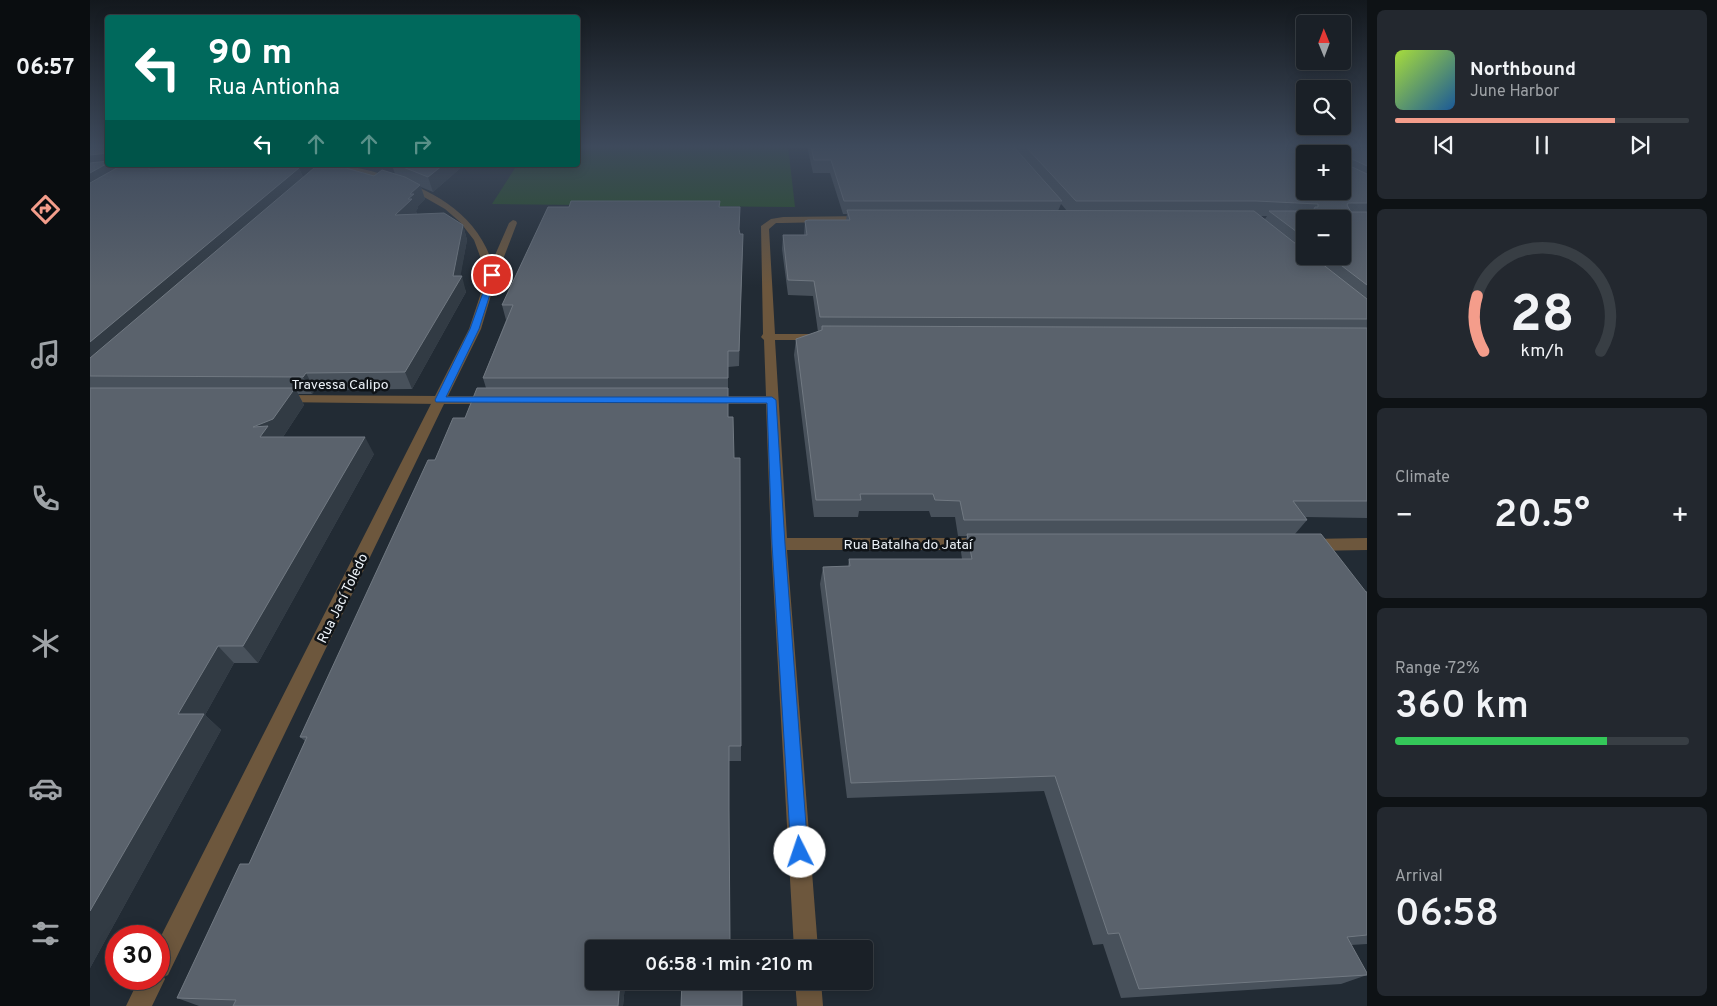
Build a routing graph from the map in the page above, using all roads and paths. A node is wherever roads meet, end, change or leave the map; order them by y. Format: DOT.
graph roads {
  1 [pos="424,193"];
  2 [pos="874,219"];
  3 [pos="514,223"];
  4 [pos="492,275"];
  5 [pos="768,337"];
  6 [pos="837,337"];
  7 [pos="270,399"];
  8 [pos="440,400"];
  9 [pos="508,400"];
  10 [pos="694,400"];
  11 [pos="772,400"];
  12 [pos="778,544"];
  13 [pos="998,544"];
  14 [pos="1367,544"];
  15 [pos="1297,545"];
  16 [pos="805,940"];
  17 [pos="170,944"];
  18 [pos="146,990"];
  19 [pos="809,990"];
  20 [pos="138,1006"];
  21 [pos="810,1006"];
  1 -- 4 [label="street"];
  2 -- 5 [label="street"];
  3 -- 4 [label="street, Rua Jací Toledo"];
  4 -- 8 [label="street, Rua Jací Toledo"];
  5 -- 6 [label="street"];
  5 -- 11 [label="street"];
  7 -- 8 [label="street, Travessa Calipo"];
  8 -- 9 [label="street, Travessa Calipo"];
  8 -- 17 [label="street, Rua Jací Toledo"];
  10 -- 11 [label="street"];
  11 -- 12 [label="street"];
  12 -- 13 [label="street, Rua Batalha do Jataí"];
  12 -- 16 [label="street"];
  14 -- 15 [label="street"];
  18 -- 20 [label="street"];
  19 -- 21 [label="street"];
}
